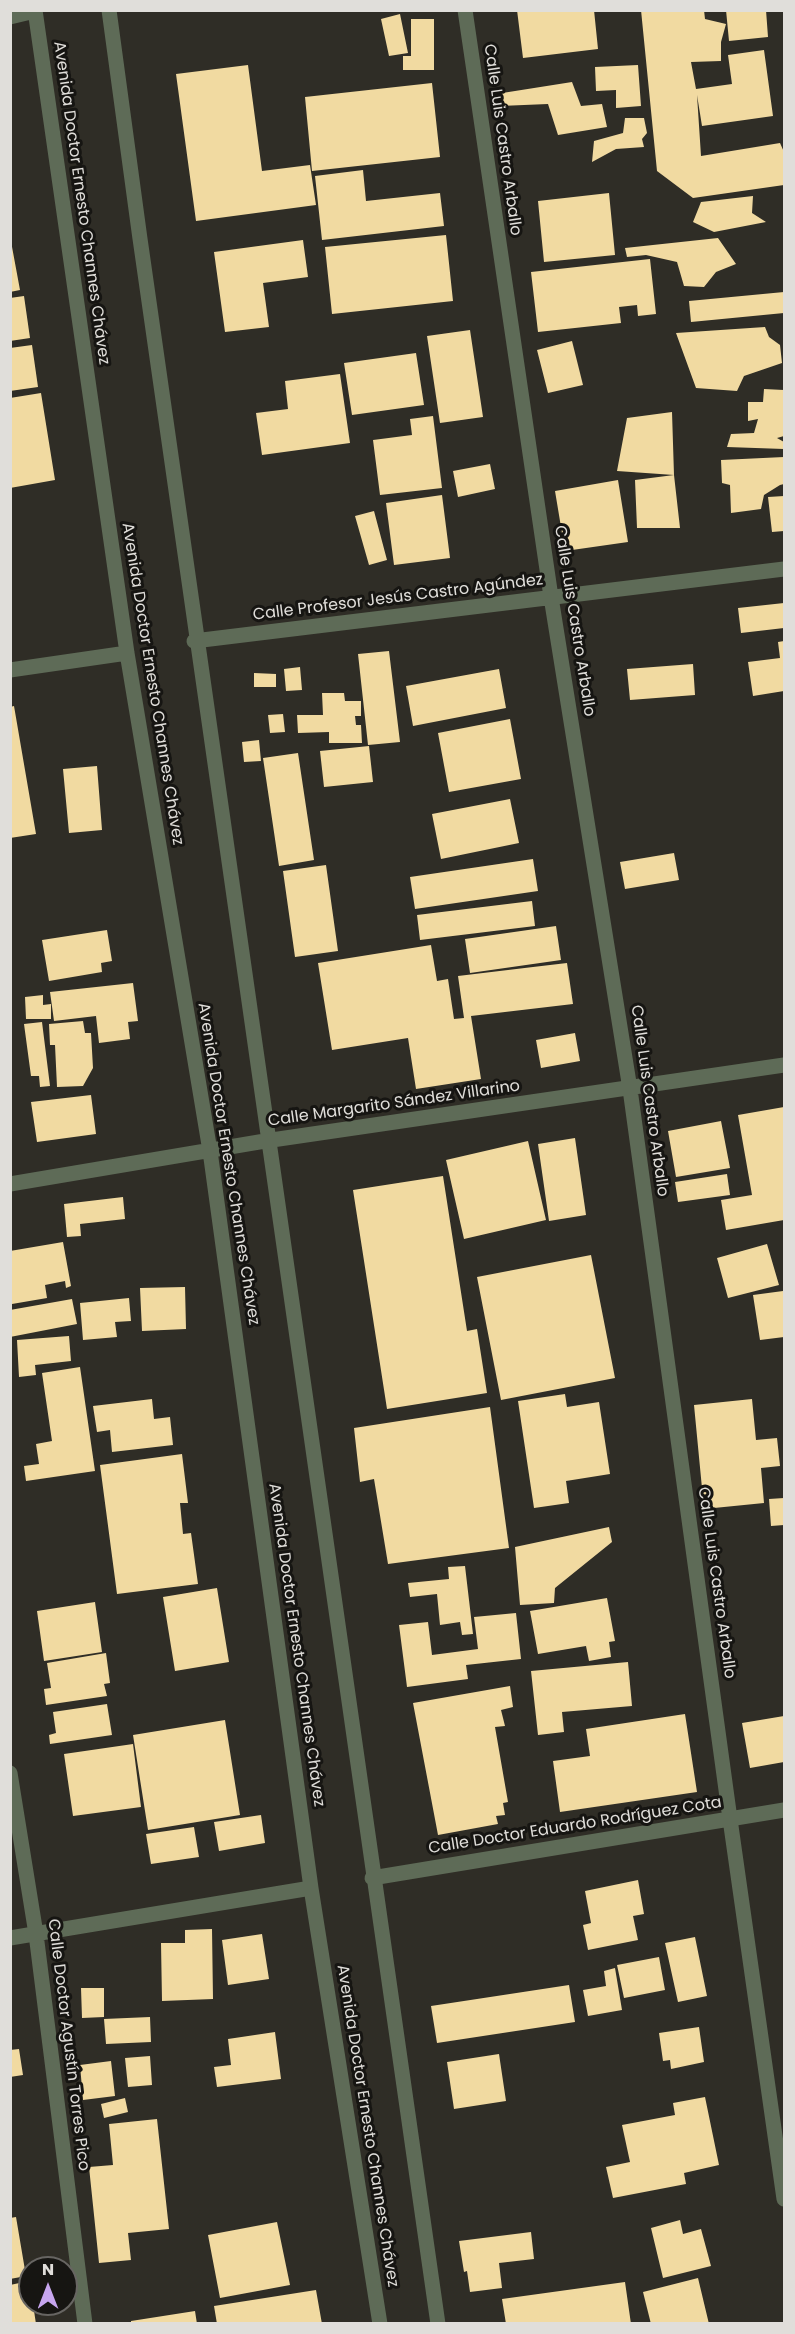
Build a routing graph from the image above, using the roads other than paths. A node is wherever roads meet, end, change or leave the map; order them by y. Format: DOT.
graph roads {
  1 [pos="109,10"];
  2 [pos="465,10"];
  3 [pos="35,11"];
  4 [pos="10,17"];
  5 [pos="784,569"];
  6 [pos="551,597"];
  7 [pos="194,641"];
  8 [pos="126,653"];
  9 [pos="10,670"];
  10 [pos="784,1065"];
  11 [pos="630,1089"];
  12 [pos="265,1141"];
  13 [pos="210,1151"];
  14 [pos="10,1184"];
  15 [pos="10,1773"];
  16 [pos="784,1810"];
  17 [pos="730,1820"];
  18 [pos="372,1878"];
  19 [pos="311,1888"];
  20 [pos="36,1934"];
  21 [pos="10,1938"];
  22 [pos="784,2199"];
  23 [pos="85,2324"];
  24 [pos="380,2324"];
  25 [pos="438,2324"];
  1 -- 7 [label="street"];
  2 -- 6 [label="street, Calle Luis Castro Arballo"];
  3 -- 4 [label="street"];
  3 -- 8 [label="street, Avenida Doctor Ernesto Channes Chávez"];
  5 -- 6 [label="street, Calle Profesor Jesús Castro Agúndez"];
  6 -- 7 [label="street, Calle Profesor Jesús Castro Agúndez"];
  6 -- 11 [label="street, Calle Luis Castro Arballo"];
  7 -- 12 [label="street"];
  8 -- 9 [label="street"];
  8 -- 13 [label="street, Avenida Doctor Ernesto Channes Chávez"];
  10 -- 11 [label="street, Calle Margarito Sández Villarino"];
  11 -- 12 [label="street, Calle Margarito Sández Villarino"];
  11 -- 17 [label="street, Calle Luis Castro Arballo"];
  12 -- 13 [label="street, Calle Margarito Sández Villarino"];
  12 -- 18 [label="street"];
  13 -- 14 [label="street, Calle Margarito Sández Villarino"];
  13 -- 19 [label="street, Avenida Doctor Ernesto Channes Chávez"];
  15 -- 20 [label="street, Calle Doctor Agustín Torres Pico"];
  16 -- 17 [label="street, Calle Doctor Eduardo Rodríguez Cota"];
  17 -- 18 [label="street, Calle Doctor Eduardo Rodríguez Cota"];
  17 -- 22 [label="street, Calle Luis Castro Arballo"];
  18 -- 25 [label="street"];
  19 -- 20 [label="street"];
  19 -- 24 [label="street, Avenida Doctor Ernesto Channes Chávez"];
  20 -- 21 [label="street"];
  20 -- 23 [label="street, Calle Doctor Agustín Torres Pico"];
}
